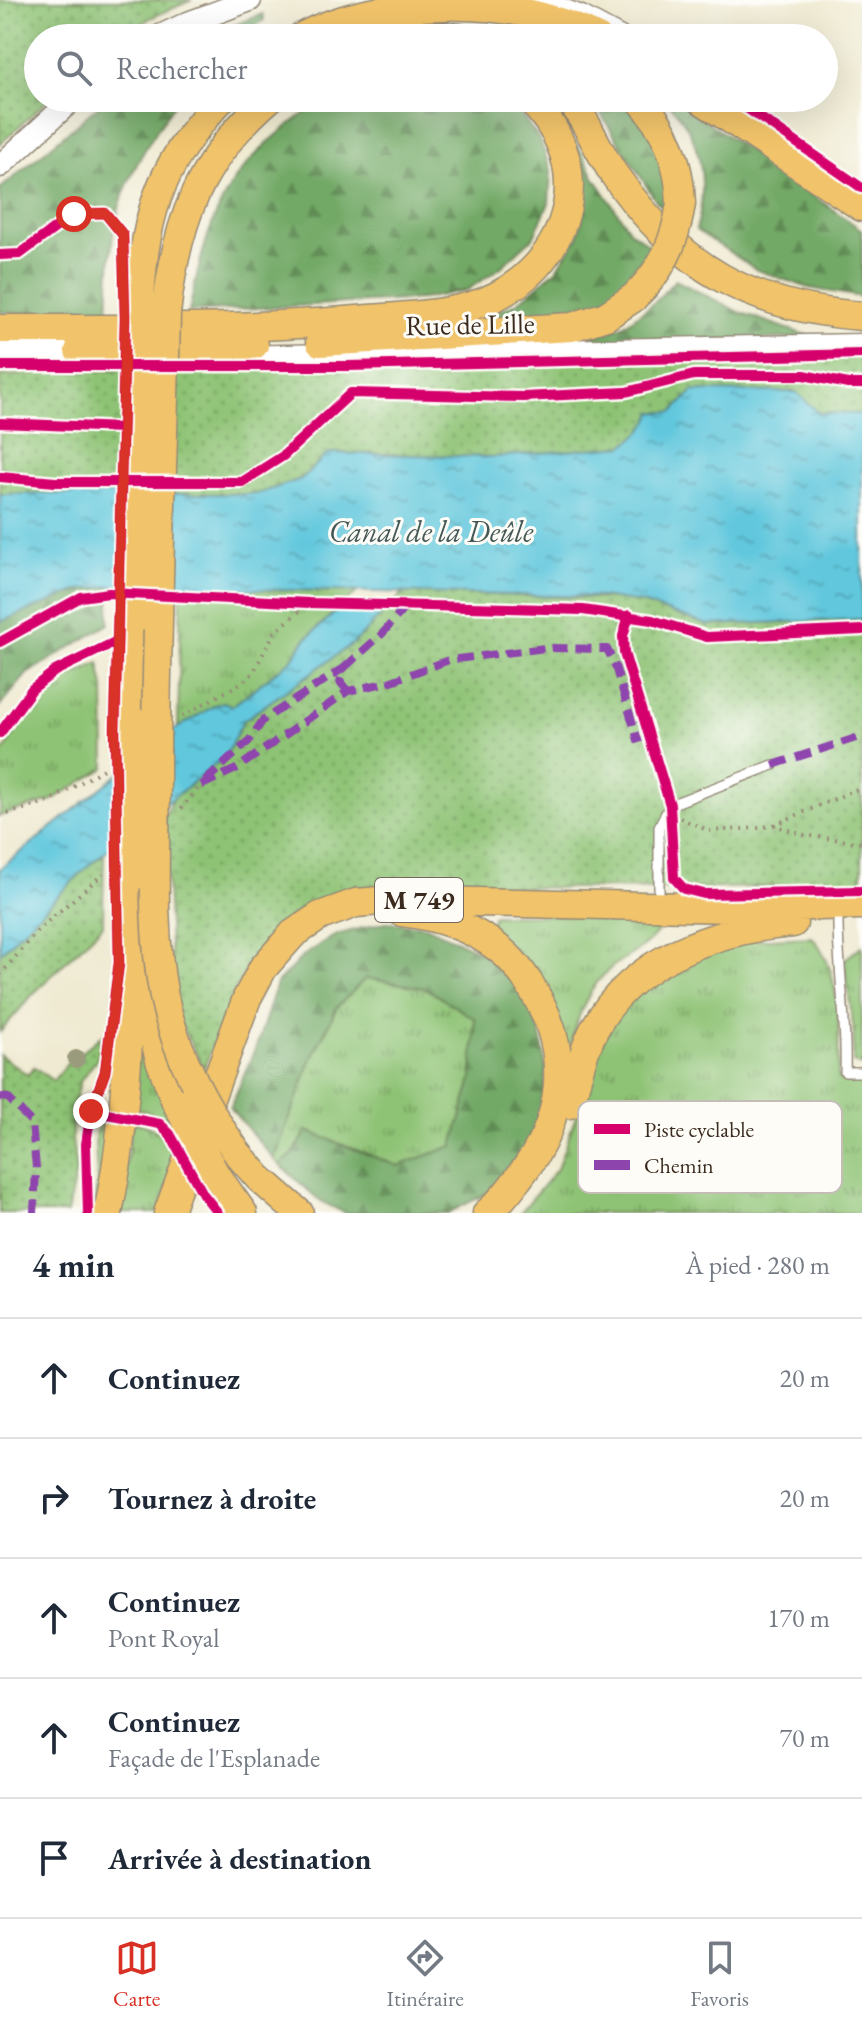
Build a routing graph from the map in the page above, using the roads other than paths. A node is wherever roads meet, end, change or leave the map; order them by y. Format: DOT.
graph roads {
  1 [pos="250,0"];
  2 [pos="536,0"];
  3 [pos="336,22"];
  4 [pos="186,24"];
  5 [pos="332,24"];
  6 [pos="514,24"];
  7 [pos="558,24"];
  8 [pos="594,24"];
  9 [pos="59,112"];
  10 [pos="210,112"];
  11 [pos="255,112"];
  12 [pos="540,112"];
  13 [pos="577,112"];
  14 [pos="651,112"];
  15 [pos="722,112"];
  16 [pos="0,166"];
  17 [pos="862,207"];
  18 [pos="152,314"];
  19 [pos="862,316"];
  20 [pos="0,329"];
  21 [pos="862,345"];
  22 [pos="79,351"];
  23 [pos="0,352"];
  24 [pos="773,765"];
  25 [pos="132,877"];
  26 [pos="659,906"];
  27 [pos="854,914"];
  28 [pos="862,1072"];
  29 [pos="110,1200"];
  30 [pos="100,1213"];
  31 [pos="168,1213"];
  32 [pos="184,1213"];
  33 [pos="243,1213"];
  34 [pos="299,1213"];
  35 [pos="487,1213"];
  36 [pos="496,1213"];
  1 -- 4 [label="street"];
  2 -- 8 [label="street"];
  3 -- 5 [label="main road"];
  3 -- 6 [label="main road"];
  3 -- 7 [label="main road"];
  9 -- 16 [label="street"];
  10 -- 18 [label="main road"];
  11 -- 18 [label="main road"];
  12 -- 20 [label="main road"];
  13 -- 19 [label="main road"];
  14 -- 22 [label="main road, bridge"];
  15 -- 17 [label="main road"];
  18 -- 25 [label="main road, bridge"];
  18 -- 34 [label="main road, bridge"];
  21 -- 22 [label="street, Rue de Lille"];
  22 -- 23 [label="street, Rue de Lille"];
  24 -- 26 [label="lane"];
  25 -- 29 [label="main road"];
  25 -- 33 [label="main road, bridge"];
  26 -- 27 [label="main road, M 749"];
  26 -- 31 [label="main road, M 749"];
  27 -- 28 [label="lane"];
  27 -- 36 [label="main road"];
  29 -- 30 [label="lane"];
  32 -- 35 [label="main road"];
}
